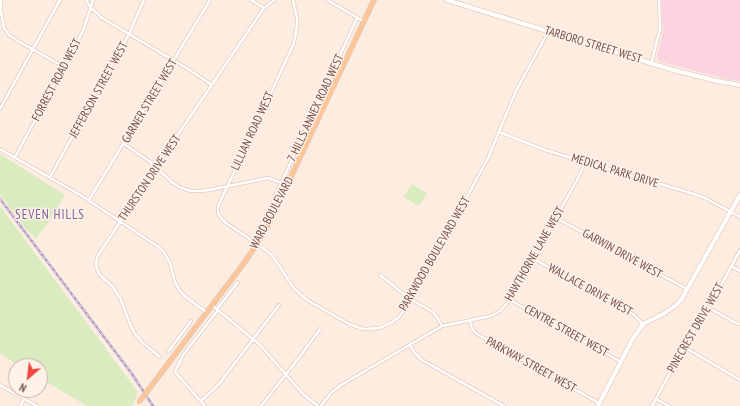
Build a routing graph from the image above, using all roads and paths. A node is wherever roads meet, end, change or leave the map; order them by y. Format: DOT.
graph roads {
  1 [pos="1,0"];
  2 [pos="60,0"];
  3 [pos="86,0"];
  4 [pos="93,0"];
  5 [pos="144,0"];
  6 [pos="210,0"];
  7 [pos="251,0"];
  8 [pos="274,0"];
  9 [pos="293,0"];
  10 [pos="327,0"];
  11 [pos="374,0"];
  12 [pos="447,0"];
  13 [pos="659,0"];
  14 [pos="91,8"];
  15 [pos="264,8"];
  16 [pos="357,18"];
  17 [pos="363,21"];
  18 [pos="548,32"];
  19 [pos="129,34"];
  20 [pos="33,50"];
  21 [pos="174,61"];
  22 [pos="651,64"];
  23 [pos="64,67"];
  24 [pos="212,85"];
  25 [pos="740,85"];
  26 [pos="0,109"];
  27 [pos="499,132"];
  28 [pos="124,144"];
  29 [pos="0,149"];
  30 [pos="15,157"];
  31 [pos="586,161"];
  32 [pos="156,167"];
  33 [pos="50,178"];
  34 [pos="281,183"];
  35 [pos="287,185"];
  36 [pos="227,186"];
  37 [pos="740,195"];
  38 [pos="89,200"];
  39 [pos="731,212"];
  40 [pos="740,217"];
  41 [pos="556,218"];
  42 [pos="121,221"];
  43 [pos="253,241"];
  44 [pos="257,244"];
  45 [pos="740,250"];
  46 [pos="534,259"];
  47 [pos="731,266"];
  48 [pos="740,271"];
  49 [pos="380,275"];
  50 [pos="238,282"];
  51 [pos="688,289"];
  52 [pos="410,299"];
  53 [pos="510,300"];
  54 [pos="212,305"];
  55 [pos="279,305"];
  56 [pos="709,308"];
  57 [pos="218,309"];
  58 [pos="206,312"];
  59 [pos="470,320"];
  60 [pos="191,321"];
  61 [pos="643,324"];
  62 [pos="740,324"];
  63 [pos="442,326"];
  64 [pos="320,329"];
  65 [pos="183,333"];
  66 [pos="188,336"];
  67 [pos="253,339"];
  68 [pos="410,345"];
  69 [pos="684,347"];
  70 [pos="168,352"];
  71 [pos="160,357"];
  72 [pos="621,362"];
  73 [pos="286,375"];
  74 [pos="740,380"];
  75 [pos="0,385"];
  76 [pos="24,399"];
  77 [pos="656,400"];
  78 [pos="201,401"];
  79 [pos="137,404"];
  80 [pos="598,405"];
  81 [pos="20,406"];
  82 [pos="37,406"];
  83 [pos="205,406"];
  84 [pos="261,406"];
  85 [pos="319,406"];
  86 [pos="504,406"];
  87 [pos="652,406"];
  88 [pos="669,406"];
  1 -- 20 [label="street"];
  2 -- 20 [label="street"];
  3 -- 14 [label="street"];
  4 -- 14 [label="street, FORREST ROAD WEST"];
  5 -- 19 [label="street, JEFFERSON STREET WEST"];
  6 -- 21 [label="street, GARNER STREET WEST"];
  7 -- 15 [label="street"];
  8 -- 15 [label="street, THURSTON DRIVE WEST"];
  9 -- 36 [label="street, LILLIAN ROAD WEST"];
  10 -- 16 [label="street"];
  11 -- 17 [label="main road, WARD BOULEVARD"];
  12 -- 18 [label="main road, TARBORO STREET WEST"];
  13 -- 22 [label="street"];
  14 -- 19 [label="street"];
  14 -- 23 [label="street, FORREST ROAD WEST"];
  15 -- 24 [label="street, THURSTON DRIVE WEST"];
  16 -- 17 [label="street"];
  16 -- 34 [label="street, 7 HILLS ANNEX ROAD WEST"];
  17 -- 35 [label="main road, WARD BOULEVARD"];
  18 -- 22 [label="main road, TARBORO STREET WEST"];
  18 -- 27 [label="street, PARKWOOD BOULEVARD WEST"];
  19 -- 21 [label="street"];
  19 -- 33 [label="street, JEFFERSON STREET WEST"];
  20 -- 23 [label="street"];
  20 -- 26 [label="street"];
  21 -- 24 [label="street"];
  21 -- 28 [label="street, GARNER STREET WEST"];
  22 -- 25 [label="main road, TARBORO STREET WEST"];
  23 -- 30 [label="street, FORREST ROAD WEST"];
  24 -- 32 [label="street, THURSTON DRIVE WEST"];
  27 -- 31 [label="street, MEDICAL PARK DRIVE"];
  27 -- 52 [label="street, PARKWOOD BOULEVARD WEST"];
  28 -- 32 [label="street"];
  28 -- 38 [label="street, GARNER STREET WEST"];
  29 -- 30 [label="street"];
  30 -- 33 [label="street"];
  31 -- 39 [label="street, MEDICAL PARK DRIVE"];
  31 -- 41 [label="street, HAWTHORNE LANE WEST"];
  32 -- 36 [label="street"];
  32 -- 42 [label="street, THURSTON DRIVE WEST"];
  33 -- 38 [label="street"];
  34 -- 35 [label="street"];
  34 -- 36 [label="street"];
  34 -- 43 [label="street, 7 HILLS ANNEX ROAD WEST"];
  35 -- 44 [label="main road, WARD BOULEVARD"];
  36 -- 43 [label="street, LILLIAN ROAD WEST"];
  37 -- 39 [label="main road"];
  38 -- 42 [label="street"];
  39 -- 40 [label="street, MEDICAL PARK DRIVE"];
  39 -- 51 [label="main road"];
  41 -- 46 [label="street, HAWTHORNE LANE WEST"];
  41 -- 51 [label="street, GARWIN DRIVE WEST"];
  42 -- 58 [label="street"];
  42 -- 71 [label="street, THURSTON DRIVE WEST"];
  43 -- 44 [label="street, LILLIAN ROAD WEST"];
  44 -- 52 [label="street, PARKWOOD BOULEVARD WEST"];
  44 -- 54 [label="main road, WARD BOULEVARD"];
  45 -- 47 [label="street, PINECREST DRIVE WEST"];
  46 -- 53 [label="street, HAWTHORNE LANE WEST"];
  46 -- 61 [label="street, WALLACE DRIVE WEST"];
  47 -- 48 [label="street"];
  47 -- 56 [label="street, PINECREST DRIVE WEST"];
  49 -- 52 [label="street"];
  50 -- 57 [label="street"];
  51 -- 61 [label="main road"];
  52 -- 63 [label="street"];
  53 -- 59 [label="street, HAWTHORNE LANE WEST"];
  53 -- 72 [label="street, CENTRE STREET WEST"];
  54 -- 57 [label="street"];
  54 -- 58 [label="main road, WARD BOULEVARD"];
  55 -- 67 [label="street"];
  56 -- 62 [label="street"];
  56 -- 69 [label="street, PINECREST DRIVE WEST"];
  57 -- 67 [label="street"];
  57 -- 78 [label="street"];
  58 -- 66 [label="main road, WARD BOULEVARD"];
  59 -- 63 [label="street, HAWTHORNE LANE WEST"];
  59 -- 80 [label="street, PARKWAY STREET WEST"];
  60 -- 65 [label="street"];
  61 -- 72 [label="main road"];
  63 -- 68 [label="street, HAWTHORNE LANE WEST"];
  64 -- 73 [label="street"];
  65 -- 66 [label="street"];
  65 -- 70 [label="street"];
  66 -- 79 [label="main road, WARD BOULEVARD, bridge"];
  67 -- 73 [label="street"];
  67 -- 78 [label="street"];
  68 -- 85 [label="street, HAWTHORNE LANE WEST"];
  68 -- 86 [label="street"];
  69 -- 74 [label="street"];
  69 -- 77 [label="street, PINECREST DRIVE WEST"];
  72 -- 80 [label="main road"];
  73 -- 84 [label="street"];
  73 -- 85 [label="street"];
  75 -- 76 [label="street"];
  76 -- 81 [label="street"];
  76 -- 82 [label="street"];
  77 -- 87 [label="street, PINECREST DRIVE WEST"];
  77 -- 88 [label="street"];
  78 -- 83 [label="street"];
}
